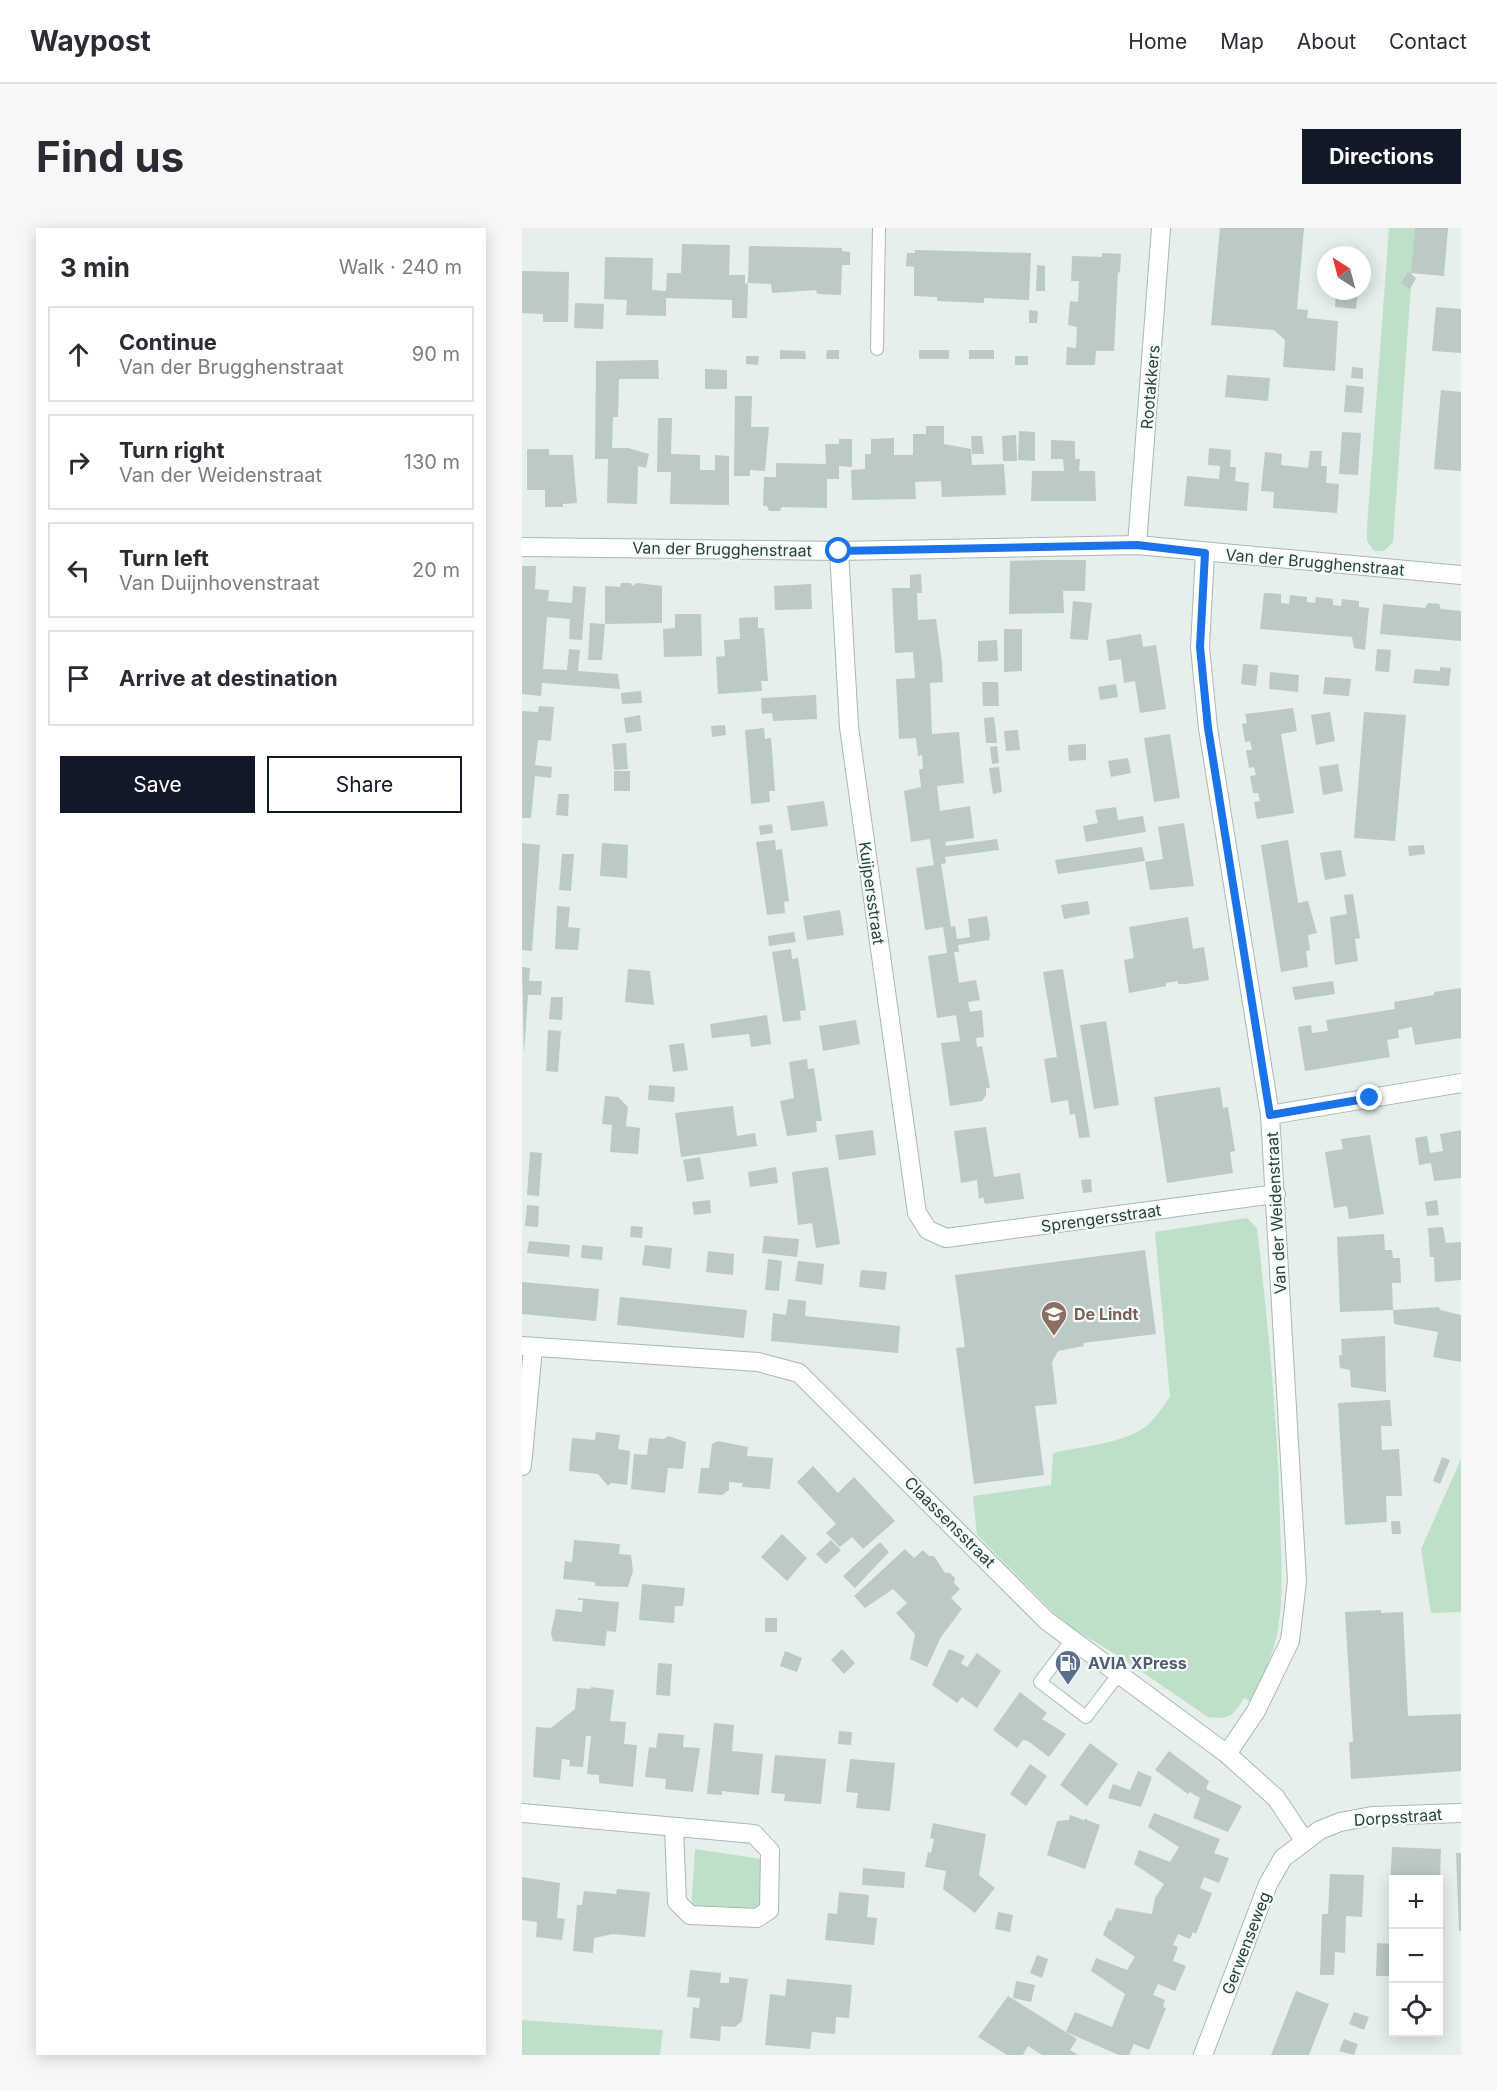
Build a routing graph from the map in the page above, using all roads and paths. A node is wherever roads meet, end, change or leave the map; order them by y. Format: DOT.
graph roads {
  1 [pos="879,228"];
  2 [pos="1161,228"];
  3 [pos="877,349"];
  4 [pos="1137,545"];
  5 [pos="522,547"];
  6 [pos="839,551"];
  7 [pos="1205,553"];
  8 [pos="1461,575"];
  9 [pos="1461,1083"];
  10 [pos="1270,1115"];
  11 [pos="1276,1194"];
  12 [pos="928,1230"];
  13 [pos="528,1347"];
  14 [pos="522,1466"];
  15 [pos="1072,1640"];
  16 [pos="1118,1675"];
  17 [pos="1227,1754"];
  18 [pos="522,1813"];
  19 [pos="1461,1813"];
  20 [pos="674,1828"];
  21 [pos="1304,1840"];
  22 [pos="1203,2055"];
  1 -- 3 [label="lane"];
  2 -- 4 [label="street, Rootakkers"];
  4 -- 6 [label="street, Van der Brugghenstraat"];
  4 -- 7 [label="street, Van der Brugghenstraat"];
  5 -- 6 [label="street, Van der Brugghenstraat"];
  6 -- 12 [label="street, Kuijpersstraat"];
  7 -- 8 [label="street, Van der Brugghenstraat"];
  7 -- 10 [label="street, Van der Weidenstraat"];
  9 -- 10 [label="street"];
  10 -- 11 [label="street, Van der Weidenstraat"];
  11 -- 12 [label="street, Sprengersstraat"];
  11 -- 17 [label="street, Van der Weidenstraat"];
  13 -- 14 [label="street"];
  13 -- 15 [label="street, Claassensstraat"];
  15 -- 16 [label="street, Claassensstraat"];
  15 -- 16 [label="lane"];
  16 -- 17 [label="street, Claassensstraat"];
  17 -- 21 [label="street, Claassensstraat"];
  18 -- 20 [label="street"];
  19 -- 21 [label="street, Dorpsstraat"];
  20 -- 20 [label="street"];
  21 -- 22 [label="street, Gerwenseweg"];
}
